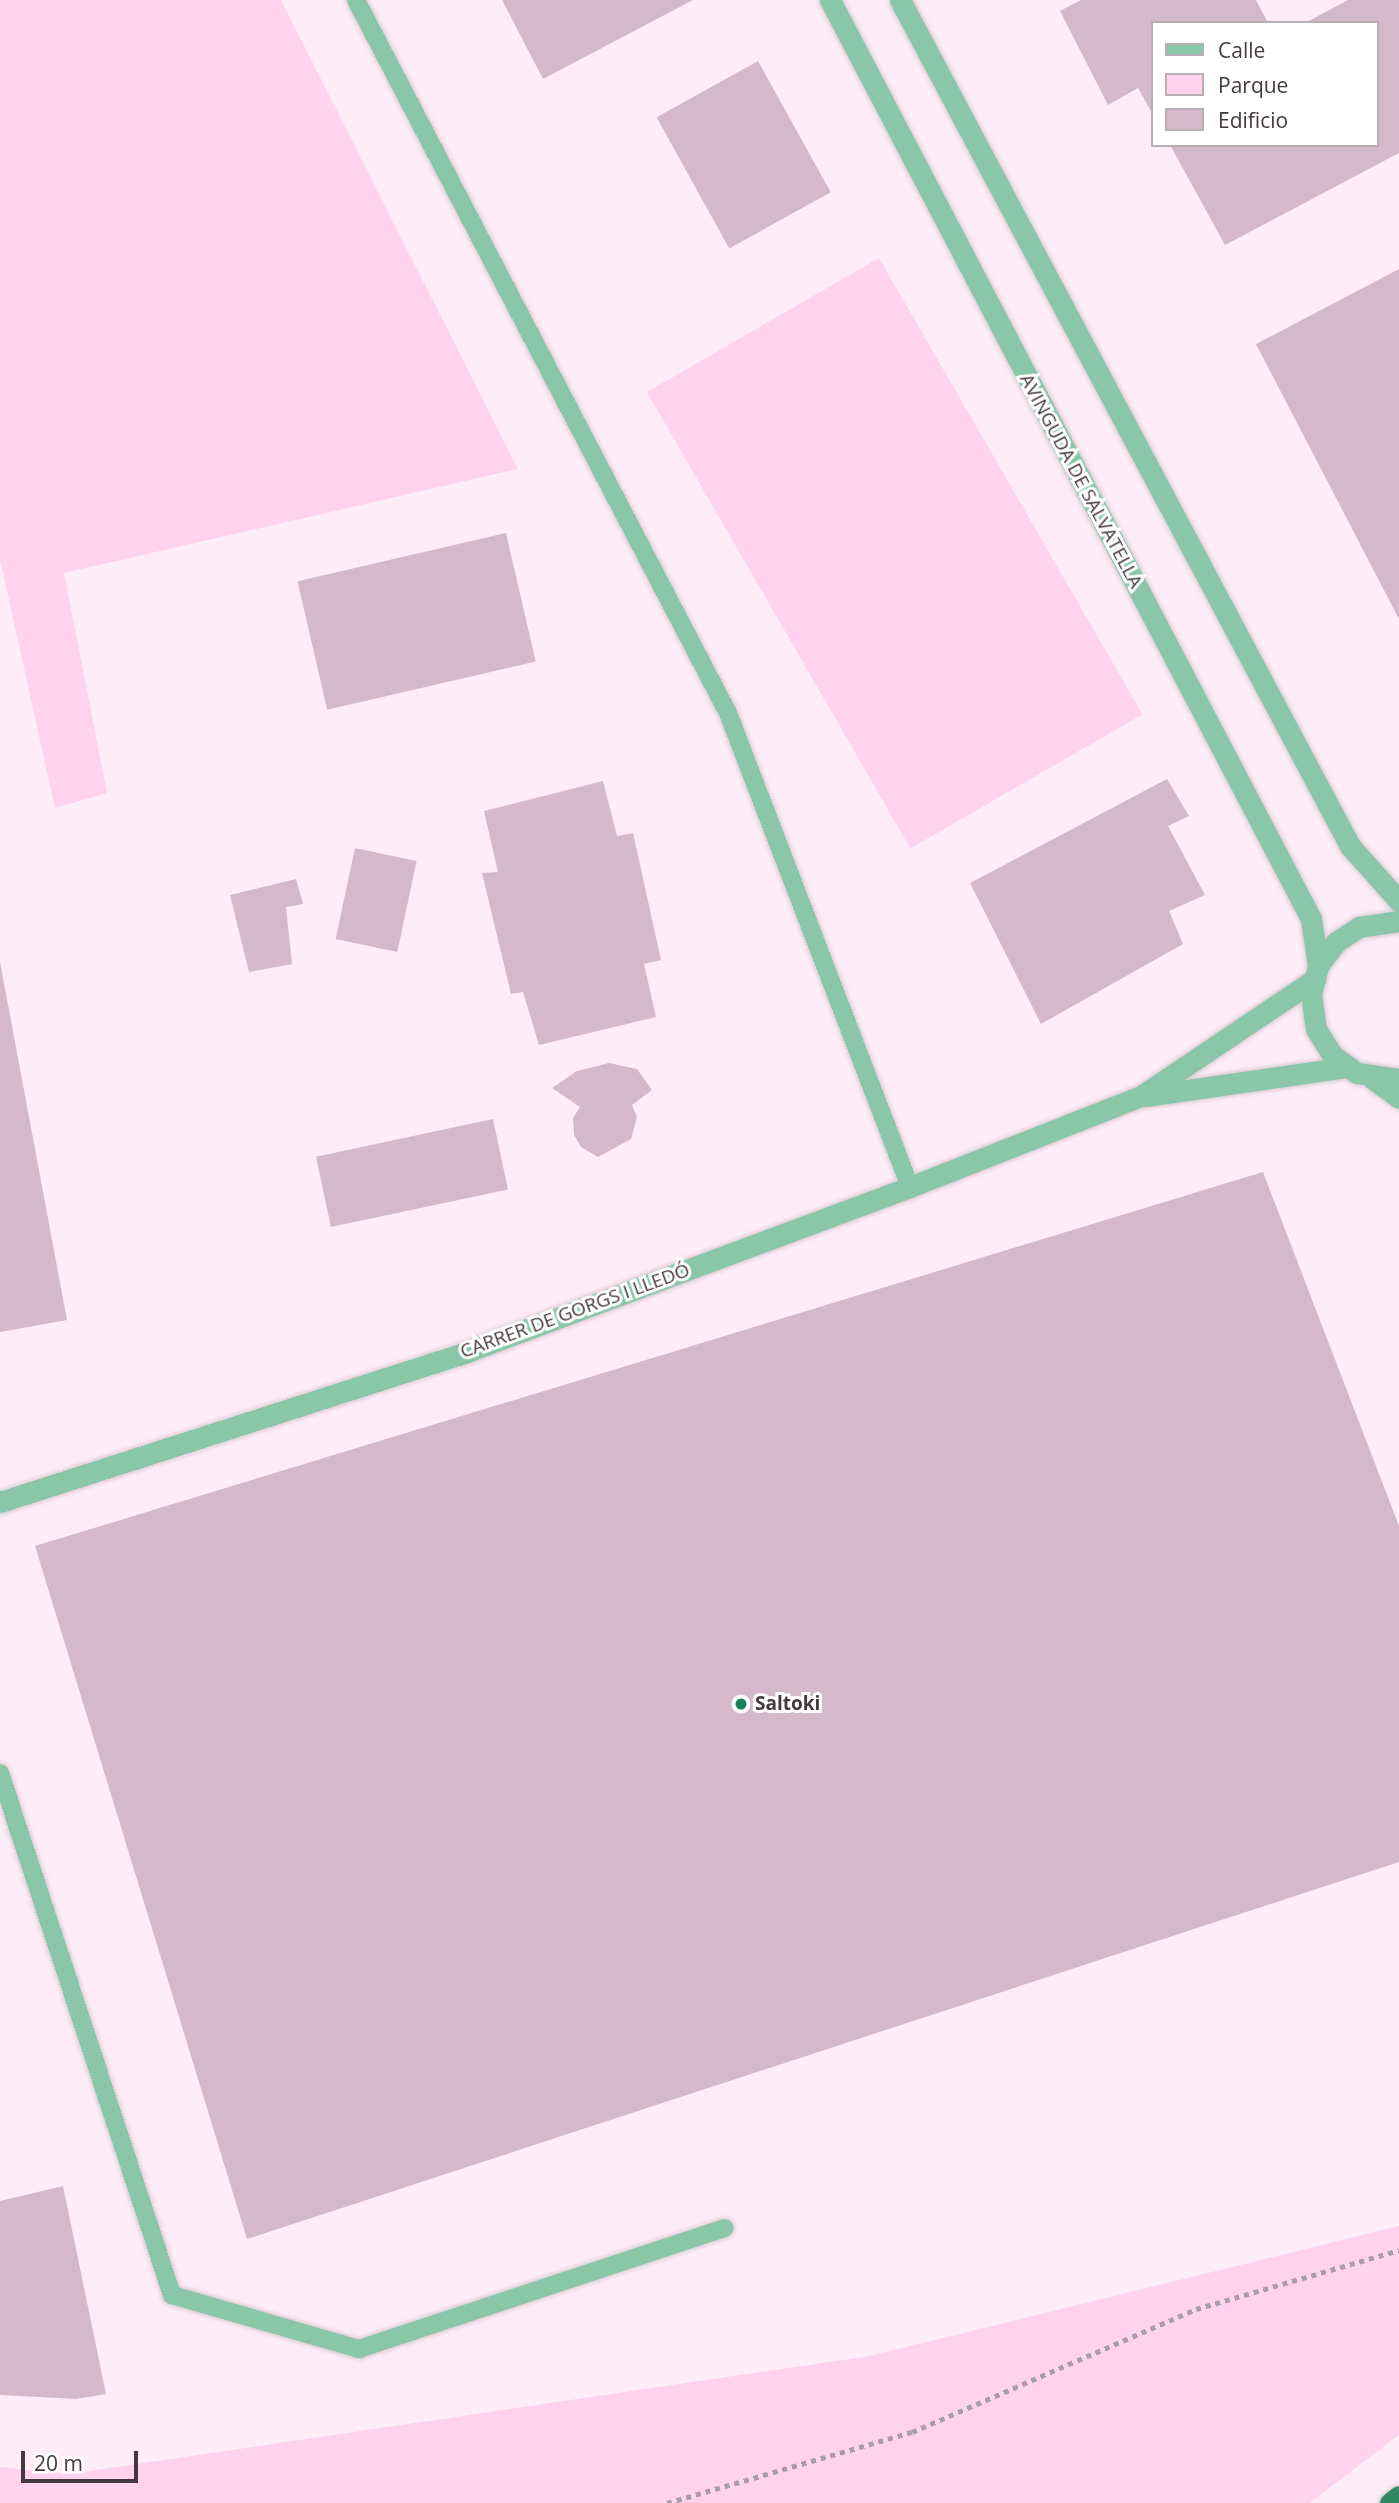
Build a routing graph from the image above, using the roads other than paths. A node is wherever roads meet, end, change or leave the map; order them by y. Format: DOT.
graph roads {
  1 [pos="356,0"];
  2 [pos="830,0"];
  3 [pos="900,0"];
  4 [pos="1399,901"];
  5 [pos="1399,921"];
  6 [pos="1316,973"];
  7 [pos="1348,1067"];
  8 [pos="1373,1079"];
  9 [pos="1399,1079"];
  10 [pos="1141,1096"];
  11 [pos="1399,1098"];
  12 [pos="911,1187"];
  13 [pos="0,1502"];
  14 [pos="0,1773"];
  15 [pos="724,2228"];
  16 [pos="1399,2496"];
  17 [pos="1390,2503"];
  1 -- 12 [label="lane"];
  2 -- 6 [label="street, AVINGUDA DE SALVATELLA"];
  3 -- 4 [label="street"];
  5 -- 6 [label="street, CARRER DE GORGS I LLEDÓ"];
  6 -- 7 [label="street, AVINGUDA DE SALVATELLA"];
  6 -- 10 [label="street, CARRER DE GORGS I LLEDÓ"];
  7 -- 8 [label="street"];
  7 -- 10 [label="street, CARRER DE GORGS I LLEDÓ"];
  8 -- 9 [label="street"];
  8 -- 11 [label="street"];
  10 -- 12 [label="street, CARRER DE GORGS I LLEDÓ"];
  12 -- 13 [label="street, CARRER DE GORGS I LLEDÓ"];
  14 -- 15 [label="lane"];
  16 -- 17 [label="highway"];
}
